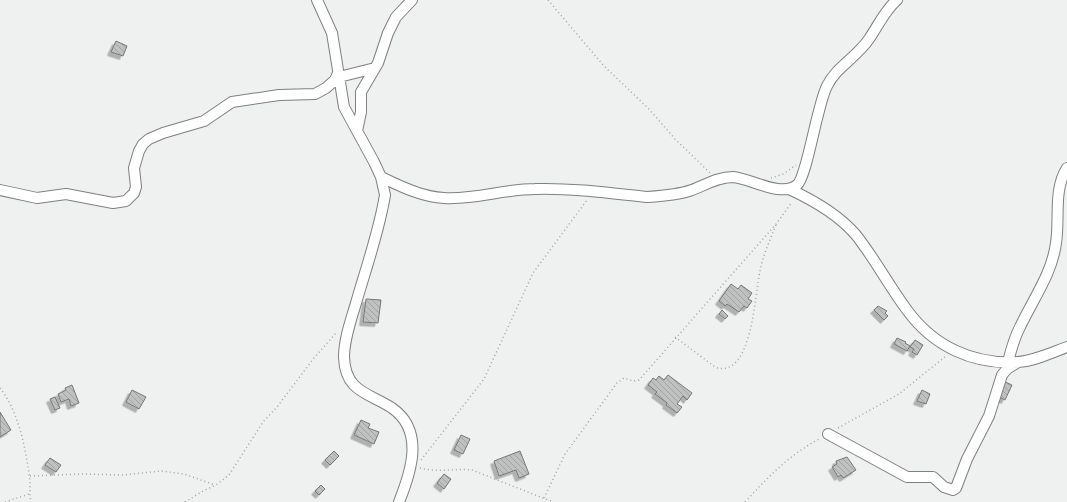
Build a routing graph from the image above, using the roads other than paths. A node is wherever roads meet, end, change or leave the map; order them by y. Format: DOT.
graph roads {
  1 [pos="317,0"];
  2 [pos="412,0"];
  3 [pos="898,0"];
  4 [pos="375,68"];
  5 [pos="339,75"];
  6 [pos="357,131"];
  7 [pos="1067,168"];
  8 [pos="381,177"];
  9 [pos="405,188"];
  10 [pos="0,190"];
  11 [pos="793,191"];
  12 [pos="385,195"];
  13 [pos="1067,348"];
  14 [pos="1013,362"];
  15 [pos="828,434"];
  16 [pos="399,502"];
  1 -- 5 [label="street"];
  2 -- 4 [label="street"];
  3 -- 11 [label="street"];
  4 -- 5 [label="street"];
  4 -- 6 [label="street"];
  5 -- 6 [label="street"];
  5 -- 10 [label="street"];
  6 -- 8 [label="street"];
  7 -- 14 [label="street"];
  8 -- 9 [label="street"];
  8 -- 12 [label="street"];
  9 -- 11 [label="street"];
  9 -- 12 [label="street"];
  11 -- 14 [label="street"];
  12 -- 16 [label="street"];
  13 -- 14 [label="street"];
  14 -- 15 [label="street"];
}
